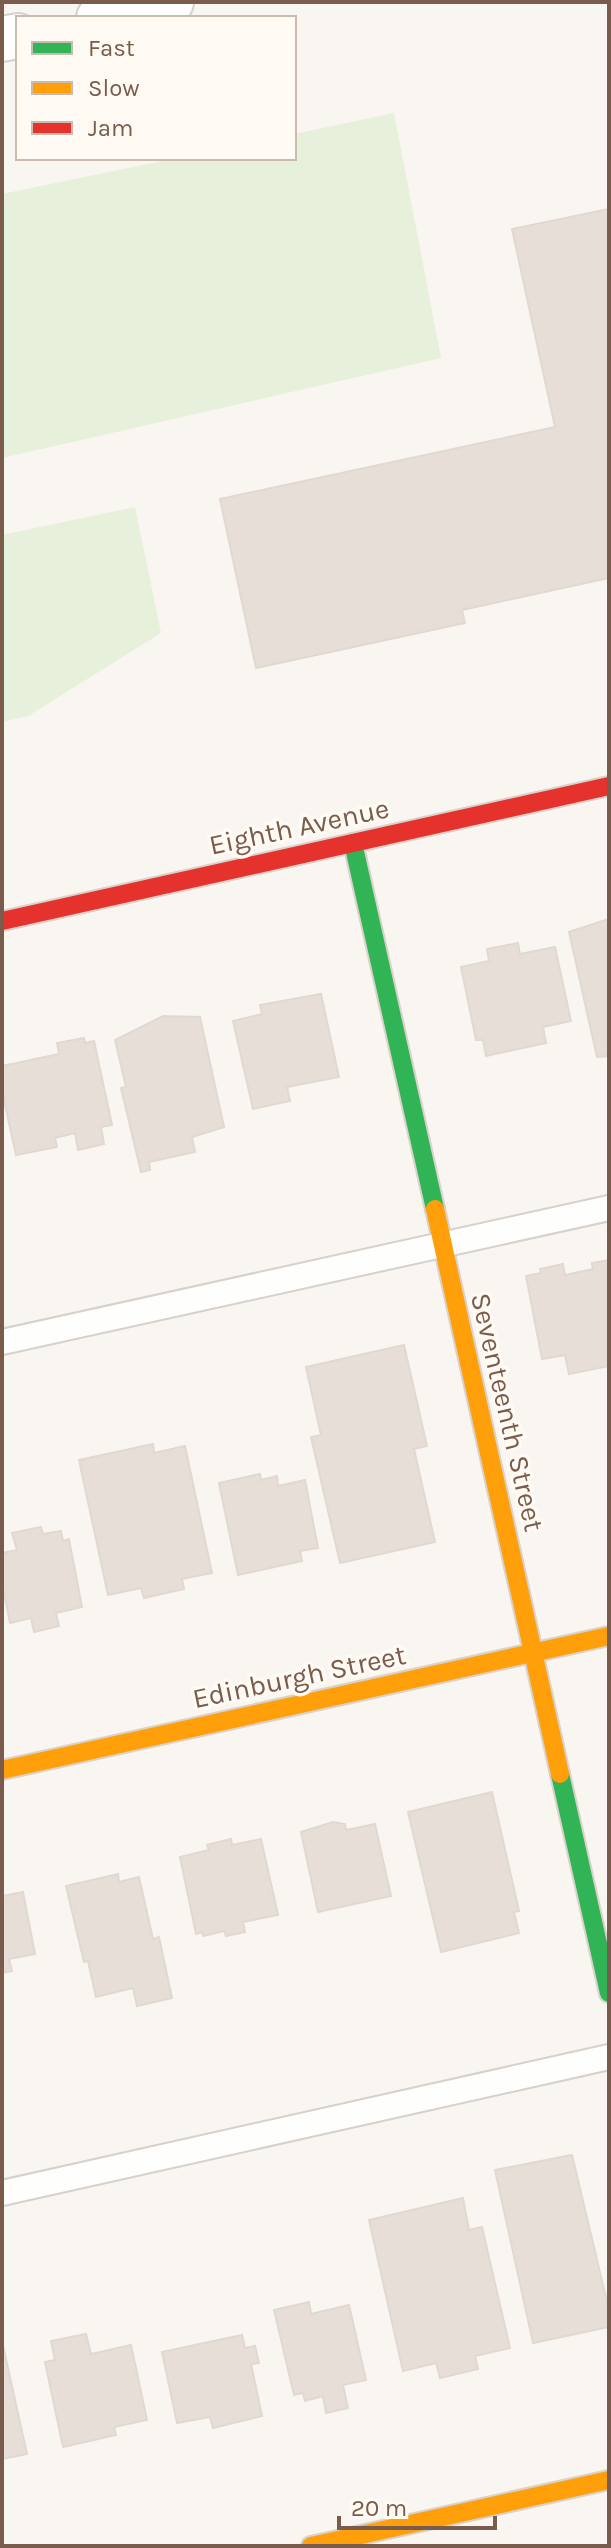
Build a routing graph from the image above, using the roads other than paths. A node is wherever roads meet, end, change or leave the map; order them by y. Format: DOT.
graph roads {
  1 [pos="171,2"];
  2 [pos="108,16"];
  3 [pos="609,786"];
  4 [pos="353,843"];
  5 [pos="2,921"];
  6 [pos="609,1208"];
  7 [pos="442,1246"];
  8 [pos="2,1342"];
  9 [pos="609,1636"];
  10 [pos="534,1653"];
  11 [pos="2,1770"];
  12 [pos="609,1993"];
  13 [pos="609,2057"];
  14 [pos="2,2193"];
  15 [pos="609,2480"];
  16 [pos="311,2546"];
  1 -- 2 [label="street"];
  3 -- 4 [label="street, Eighth Avenue"];
  4 -- 5 [label="street, Eighth Avenue"];
  4 -- 7 [label="street, Seventeenth Street"];
  6 -- 7 [label="lane"];
  7 -- 8 [label="lane"];
  7 -- 10 [label="street, Seventeenth Street"];
  9 -- 10 [label="street, Edinburgh Street"];
  10 -- 11 [label="street, Edinburgh Street"];
  10 -- 12 [label="street, Seventeenth Street"];
  13 -- 14 [label="lane"];
  15 -- 16 [label="street"];
}
